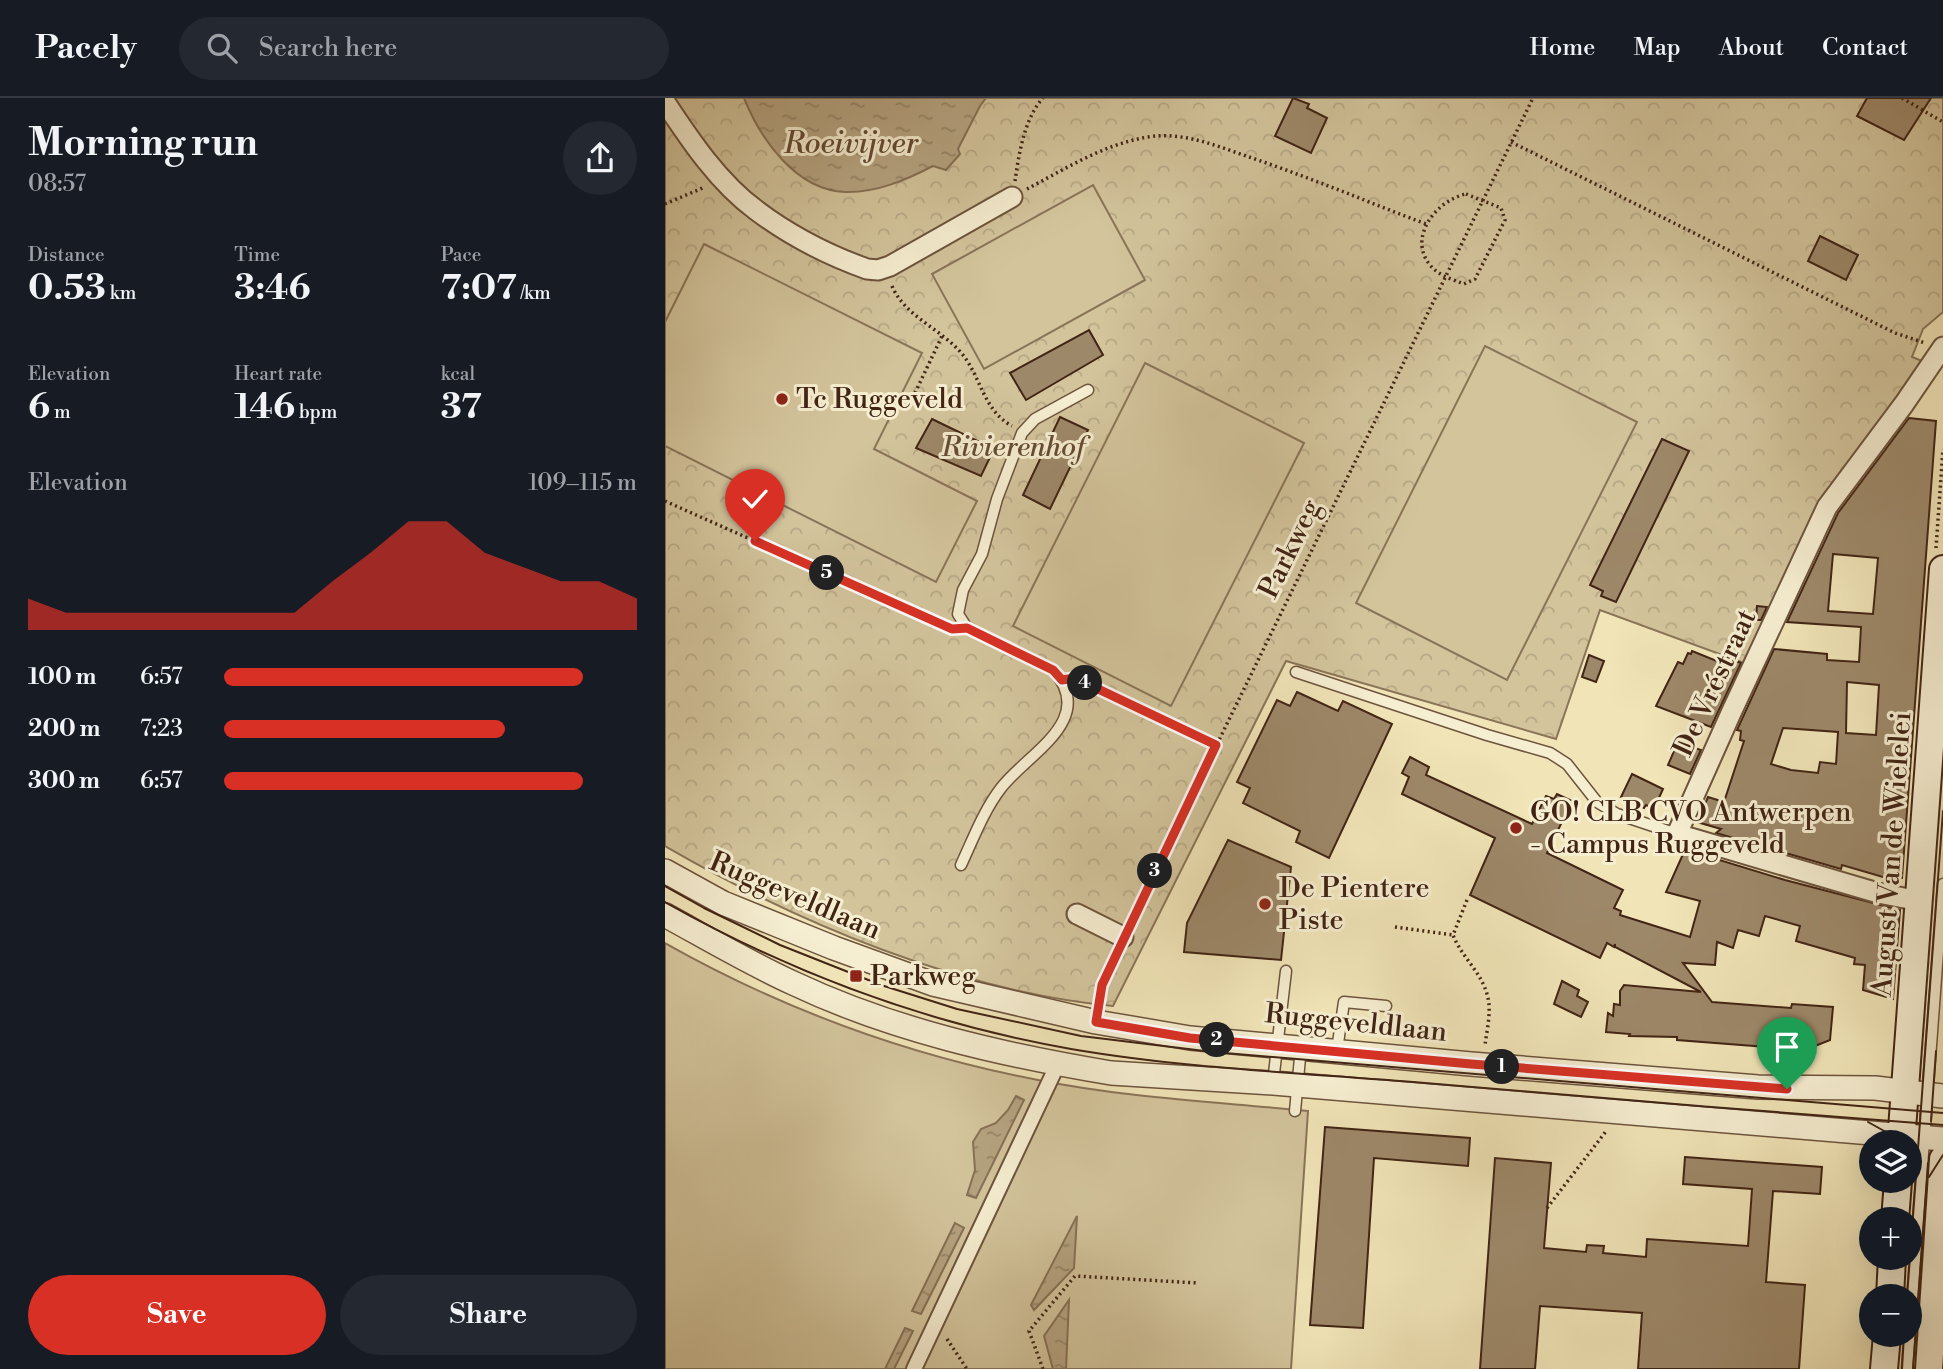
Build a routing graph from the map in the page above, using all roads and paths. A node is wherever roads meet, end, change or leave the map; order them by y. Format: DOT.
graph roads {
  1 [pos="1044,98"];
  2 [pos="1533,98"];
  3 [pos="1902,98"];
  4 [pos="665,102"];
  5 [pos="1943,122"];
  6 [pos="1511,142"];
  7 [pos="720,175"];
  8 [pos="1012,197"];
  9 [pos="1484,199"];
  10 [pos="666,205"];
  11 [pos="1426,224"];
  12 [pos="890,267"];
  13 [pos="1445,277"];
  14 [pos="942,336"];
  15 [pos="1937,346"];
  16 [pos="1088,390"];
  17 [pos="915,393"];
  18 [pos="1022,432"];
  19 [pos="665,501"];
  20 [pos="1943,569"];
  21 [pos="967,628"];
  22 [pos="1296,672"];
  23 [pos="1062,680"];
  24 [pos="1216,745"];
  25 [pos="1678,834"];
  26 [pos="961,865"];
  27 [pos="665,871"];
  28 [pos="1943,884"];
  29 [pos="1468,900"];
  30 [pos="1920,901"];
  31 [pos="1077,914"];
  32 [pos="665,915"];
  33 [pos="1395,927"];
  34 [pos="1453,935"];
  35 [pos="1123,937"];
  36 [pos="1286,971"];
  37 [pos="1386,1006"];
  38 [pos="1096,1022"];
  39 [pos="1290,1045"];
  40 [pos="1485,1048"];
  41 [pos="1336,1050"];
  42 [pos="1054,1072"];
  43 [pos="1273,1083"];
  44 [pos="1297,1085"];
  45 [pos="1925,1094"];
  46 [pos="1295,1111"];
  47 [pos="1611,1126"];
  48 [pos="1919,1130"];
  49 [pos="1859,1134"];
  50 [pos="1943,1159"];
  51 [pos="1915,1193"];
  52 [pos="1548,1208"];
  53 [pos="1198,1283"];
  54 [pos="936,1322"];
  55 [pos="1886,1347"];
  56 [pos="913,1369"];
  57 [pos="967,1369"];
  58 [pos="1043,1369"];
  59 [pos="1884,1369"];
  60 [pos="1907,1369"];
  61 [pos="1929,1369"];
  1 -- 8 [label="path"];
  2 -- 6 [label="path, Parkweg"];
  3 -- 5 [label="path"];
  4 -- 7 [label="street"];
  6 -- 9 [label="path, Parkweg"];
  6 -- 15 [label="path"];
  7 -- 10 [label="path"];
  7 -- 12 [label="street"];
  8 -- 11 [label="path"];
  8 -- 12 [label="street"];
  9 -- 11 [label="path"];
  9 -- 13 [label="path, Parkweg"];
  9 -- 13 [label="path"];
  11 -- 13 [label="path"];
  12 -- 14 [label="path"];
  13 -- 24 [label="path, Parkweg"];
  14 -- 17 [label="path"];
  14 -- 18 [label="path"];
  15 -- 25 [label="street, De Vréstraat"];
  16 -- 18 [label="lane"];
  18 -- 21 [label="lane"];
  19 -- 21 [label="path"];
  20 -- 30 [label="main road, August Van de Wielelei"];
  21 -- 23 [label="lane"];
  22 -- 25 [label="lane"];
  23 -- 24 [label="path"];
  23 -- 26 [label="lane"];
  24 -- 35 [label="path, Parkweg"];
  25 -- 30 [label="street"];
  27 -- 38 [label="street, Ruggeveldlaan"];
  28 -- 45 [label="lane, August Van de Wielelei"];
  29 -- 34 [label="path"];
  30 -- 45 [label="main road, August Van de Wielelei"];
  31 -- 35 [label="street"];
  32 -- 43 [label="street"];
  33 -- 34 [label="path"];
  34 -- 40 [label="path"];
  35 -- 38 [label="path, Parkweg"];
  36 -- 39 [label="lane"];
  37 -- 41 [label="lane"];
  38 -- 39 [label="street, Ruggeveldlaan"];
  39 -- 41 [label="street, Ruggeveldlaan"];
  39 -- 43 [label="lane"];
  39 -- 44 [label="lane"];
  41 -- 45 [label="street, Ruggeveldlaan"];
  42 -- 54 [label="street"];
  43 -- 44 [label="street"];
  44 -- 46 [label="lane"];
  44 -- 49 [label="street"];
  45 -- 48 [label="main road, August Van de Wielelei"];
  47 -- 52 [label="path"];
  50 -- 61 [label="main road"];
  51 -- 60 [label="lane, August Van de Wielelei"];
  53 -- 58 [label="path"];
  54 -- 56 [label="street"];
  54 -- 57 [label="path"];
  55 -- 59 [label="main road"];
}
